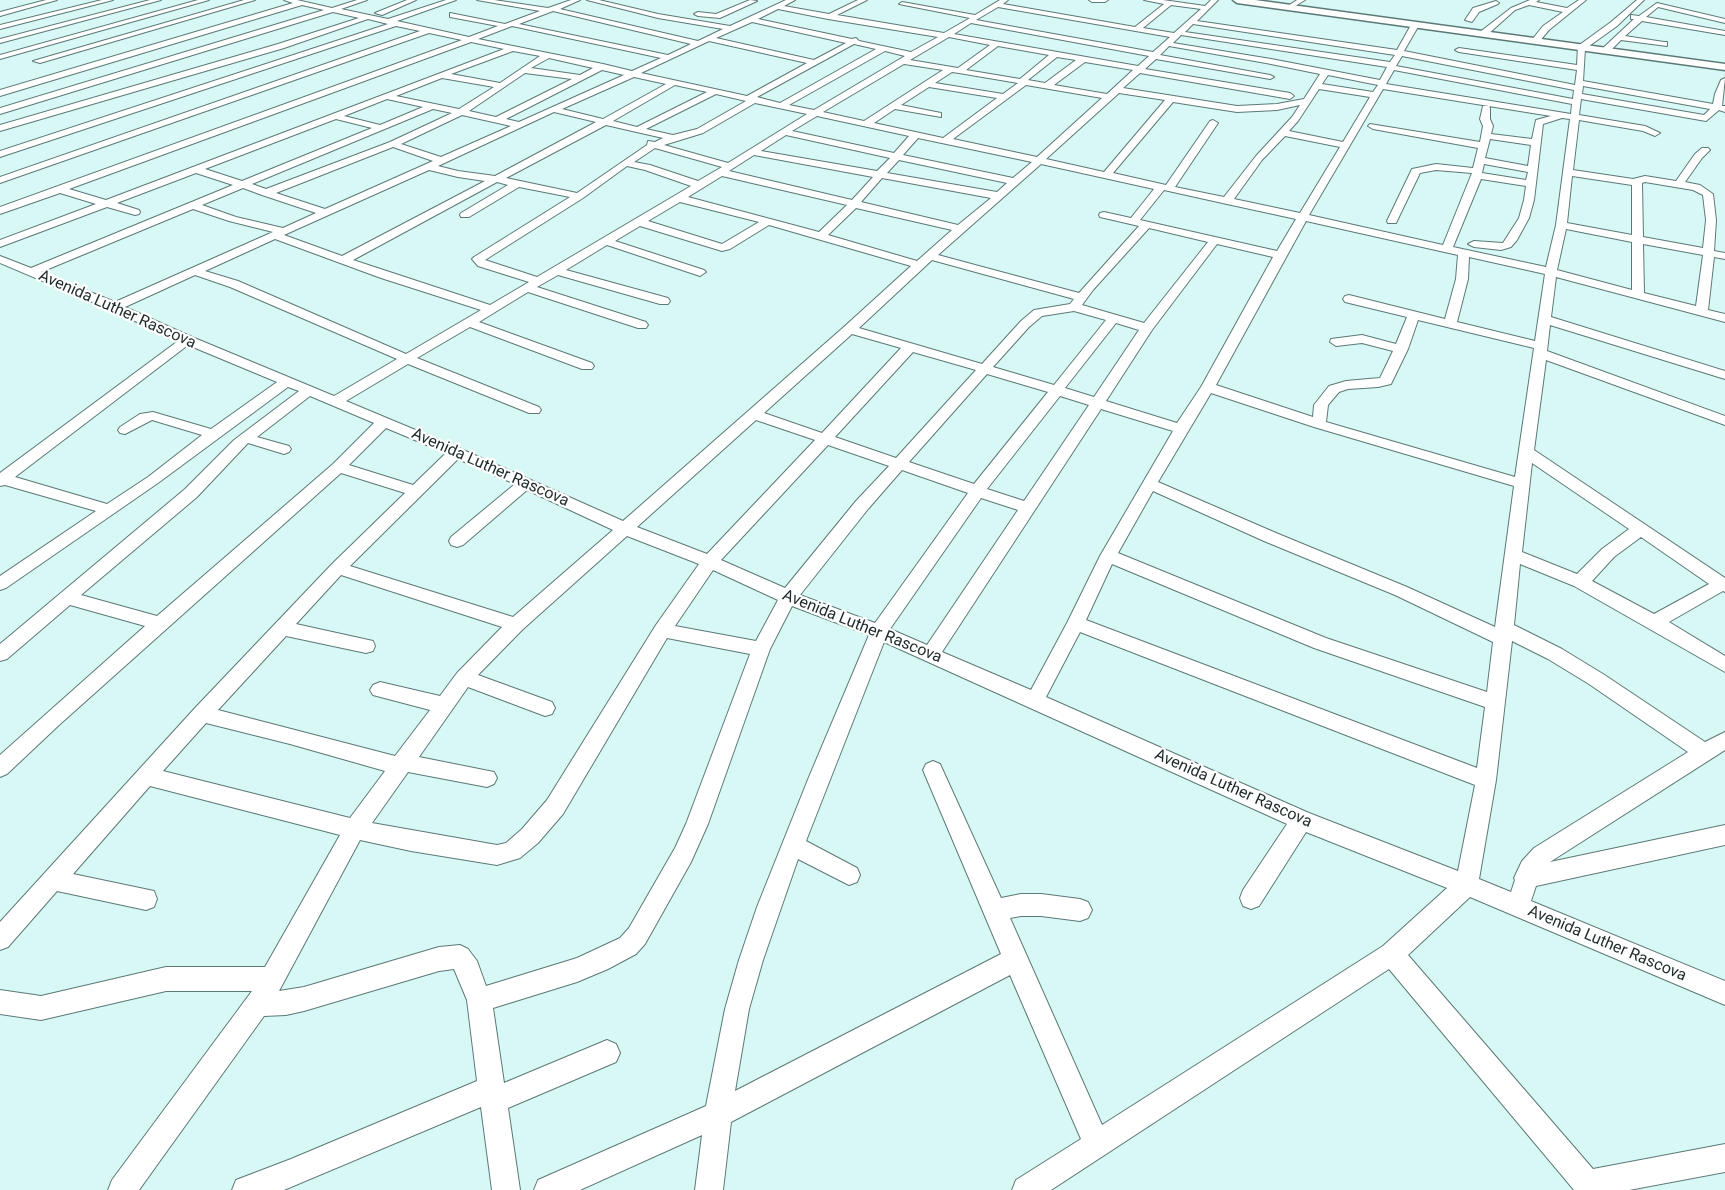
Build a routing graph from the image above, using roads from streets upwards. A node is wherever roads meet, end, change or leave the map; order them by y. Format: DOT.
graph roads {
  1 [pos="54,0"];
  2 [pos="110,0"];
  3 [pos="159,0"];
  4 [pos="206,0"];
  5 [pos="252,0"];
  6 [pos="287,0"];
  7 [pos="364,0"];
  8 [pos="413,0"];
  9 [pos="453,0"];
  10 [pos="480,0"];
  11 [pos="532,0"];
  12 [pos="577,0"];
  13 [pos="590,0"];
  14 [pos="751,0"];
  15 [pos="792,0"];
  16 [pos="864,0"];
  17 [pos="917,0"];
  18 [pos="1092,0"];
  19 [pos="1105,0"];
  20 [pos="1147,0"];
  21 [pos="1215,0"];
  22 [pos="1237,0"];
  23 [pos="1302,0"];
  24 [pos="1488,0"];
  25 [pos="1536,0"];
  26 [pos="1584,0"];
  27 [pos="1641,0"];
  28 [pos="1263,2"];
  29 [pos="303,3"];
  30 [pos="1170,3"];
  31 [pos="1496,3"];
  32 [pos="902,4"];
  33 [pos="1528,4"];
  34 [pos="516,6"];
  35 [pos="779,6"];
  36 [pos="1290,7"];
  37 [pos="1207,8"];
  38 [pos="1513,9"];
  39 [pos="119,10"];
  40 [pos="332,10"];
  41 [pos="550,10"];
  42 [pos="1570,11"];
  43 [pos="688,12"];
  44 [pos="984,13"];
  45 [pos="0,14"];
  46 [pos="453,15"];
  47 [pos="1625,15"];
  48 [pos="839,16"];
  49 [pos="366,17"];
  50 [pos="140,18"];
  51 [pos="1640,18"];
  52 [pos="750,19"];
  53 [pos="1469,20"];
  54 [pos="1725,21"];
  55 [pos="394,22"];
  56 [pos="1191,22"];
  57 [pos="944,23"];
  58 [pos="166,24"];
  59 [pos="1415,24"];
  60 [pos="1614,24"];
  61 [pos="509,25"];
  62 [pos="881,26"];
  63 [pos="0,27"];
  64 [pos="1629,27"];
  65 [pos="183,28"];
  66 [pos="730,28"];
  67 [pos="1138,28"];
  68 [pos="431,30"];
  69 [pos="1642,30"];
  70 [pos="807,31"];
  71 [pos="1725,33"];
  72 [pos="28,34"];
  73 [pos="1483,34"];
  74 [pos="794,36"];
  75 [pos="947,36"];
  76 [pos="1291,36"];
  77 [pos="1619,37"];
  78 [pos="472,38"];
  79 [pos="708,38"];
  80 [pos="1167,40"];
  81 [pos="0,41"];
  82 [pos="57,41"];
  83 [pos="1464,41"];
  84 [pos="1535,41"];
  85 [pos="852,42"];
  86 [pos="998,43"];
  87 [pos="1664,44"];
  88 [pos="693,45"];
  89 [pos="84,48"];
  90 [pos="513,48"];
  91 [pos="1282,48"];
  92 [pos="1581,48"];
  93 [pos="883,49"];
  94 [pos="709,50"];
  95 [pos="1605,51"];
  96 [pos="1400,53"];
  97 [pos="1056,54"];
  98 [pos="549,55"];
  99 [pos="1155,56"];
  100 [pos="0,57"];
  101 [pos="668,57"];
  102 [pos="125,58"];
  103 [pos="907,58"];
  104 [pos="1083,59"];
  105 [pos="414,60"];
  106 [pos="38,61"];
  107 [pos="813,62"];
  108 [pos="1450,62"];
  109 [pos="602,66"];
  110 [pos="1266,66"];
  111 [pos="1391,66"];
  112 [pos="1725,67"];
  113 [pos="454,69"];
  114 [pos="948,70"];
  115 [pos="1139,70"];
  116 [pos="520,72"];
  117 [pos="959,72"];
  118 [pos="635,73"];
  119 [pos="1325,73"];
  120 [pos="503,74"];
  121 [pos="122,75"];
  122 [pos="300,75"];
  123 [pos="440,75"];
  124 [pos="580,78"];
  125 [pos="156,82"];
  126 [pos="675,82"];
  127 [pos="1023,82"];
  128 [pos="927,84"];
  129 [pos="1382,84"];
  130 [pos="343,86"];
  131 [pos="502,86"];
  132 [pos="1047,86"];
  133 [pos="1316,86"];
  134 [pos="1723,88"];
  135 [pos="189,90"];
  136 [pos="716,91"];
  137 [pos="1249,91"];
  138 [pos="0,93"];
  139 [pos="1113,93"];
  140 [pos="1376,95"];
  141 [pos="1648,95"];
  142 [pos="384,96"];
  143 [pos="102,97"];
  144 [pos="1005,97"];
  145 [pos="1575,97"];
  146 [pos="752,99"];
  147 [pos="1170,100"];
  148 [pos="1291,100"];
  149 [pos="1306,101"];
  150 [pos="782,105"];
  151 [pos="1662,105"];
  152 [pos="893,106"];
  153 [pos="141,107"];
  154 [pos="431,107"];
  155 [pos="552,108"];
  156 [pos="1268,108"];
  157 [pos="1486,108"];
  158 [pos="1648,108"];
  159 [pos="1721,108"];
  160 [pos="1237,110"];
  161 [pos="0,111"];
  162 [pos="275,111"];
  163 [pos="1671,112"];
  164 [pos="460,113"];
  165 [pos="815,113"];
  166 [pos="1624,114"];
  167 [pos="938,115"];
  168 [pos="335,116"];
  169 [pos="496,121"];
  170 [pos="606,121"];
  171 [pos="320,122"];
  172 [pos="867,123"];
  173 [pos="1213,123"];
  174 [pos="1618,124"];
  175 [pos="520,126"];
  176 [pos="1374,126"];
  177 [pos="0,128"];
  178 [pos="383,128"];
  179 [pos="641,130"];
  180 [pos="784,132"];
  181 [pos="1281,132"];
  182 [pos="1655,133"];
  183 [pos="916,134"];
  184 [pos="673,138"];
  185 [pos="946,140"];
  186 [pos="1485,141"];
  187 [pos="1537,143"];
  188 [pos="393,144"];
  189 [pos="653,145"];
  190 [pos="1346,145"];
  191 [pos="1705,150"];
  192 [pos="752,152"];
  193 [pos="0,154"];
  194 [pos="897,156"];
  195 [pos="441,160"];
  196 [pos="1039,161"];
  197 [pos="626,163"];
  198 [pos="426,166"];
  199 [pos="1478,168"];
  200 [pos="194,169"];
  201 [pos="724,169"];
  202 [pos="1533,170"];
  203 [pos="1568,172"];
  204 [pos="881,175"];
  205 [pos="1106,175"];
  206 [pos="496,179"];
  207 [pos="0,180"];
  208 [pos="1015,182"];
  209 [pos="518,183"];
  210 [pos="1636,183"];
  211 [pos="242,184"];
  212 [pos="1530,184"];
  213 [pos="1679,184"];
  214 [pos="699,185"];
  215 [pos="1165,187"];
  216 [pos="58,189"];
  217 [pos="266,194"];
  218 [pos="579,196"];
  219 [pos="999,196"];
  220 [pos="679,198"];
  221 [pos="1227,201"];
  222 [pos="105,203"];
  223 [pos="854,204"];
  224 [pos="192,205"];
  225 [pos="0,211"];
  226 [pos="135,212"];
  227 [pos="325,212"];
  228 [pos="465,215"];
  229 [pos="1104,215"];
  230 [pos="1302,216"];
  231 [pos="637,221"];
  232 [pos="768,221"];
  233 [pos="1392,221"];
  234 [pos="1133,222"];
  235 [pos="1146,225"];
  236 [pos="1562,225"];
  237 [pos="961,229"];
  238 [pos="278,233"];
  239 [pos="821,236"];
  240 [pos="1637,239"];
  241 [pos="1214,240"];
  242 [pos="604,241"];
  243 [pos="0,244"];
  244 [pos="1450,245"];
  245 [pos="1464,253"];
  246 [pos="1708,253"];
  247 [pos="1280,255"];
  248 [pos="1725,256"];
  249 [pos="0,259"];
  250 [pos="343,260"];
  251 [pos="925,260"];
  252 [pos="555,270"];
  253 [pos="30,272"];
  254 [pos="194,272"];
  255 [pos="700,272"];
  256 [pos="1551,272"];
  257 [pos="538,281"];
  258 [pos="527,288"];
  259 [pos="1638,295"];
  260 [pos="1349,299"];
  261 [pos="664,301"];
  262 [pos="1077,302"];
  263 [pos="115,307"];
  264 [pos="491,309"];
  265 [pos="1701,312"];
  266 [pos="1414,315"];
  267 [pos="1725,318"];
  268 [pos="1113,319"];
  269 [pos="1545,319"];
  270 [pos="470,323"];
  271 [pos="1450,324"];
  272 [pos="642,325"];
  273 [pos="1147,328"];
  274 [pos="850,329"];
  275 [pos="187,340"];
  276 [pos="1336,342"];
  277 [pos="910,347"];
  278 [pos="1401,349"];
  279 [pos="1541,350"];
  280 [pos="406,359"];
  281 [pos="587,366"];
  282 [pos="984,368"];
  283 [pos="1725,375"];
  284 [pos="286,382"];
  285 [pos="1208,387"];
  286 [pos="1056,390"];
  287 [pos="308,391"];
  288 [pos="334,402"];
  289 [pos="1098,403"];
  290 [pos="534,410"];
  291 [pos="753,414"];
  292 [pos="1725,421"];
  293 [pos="383,422"];
  294 [pos="1319,424"];
  295 [pos="1181,429"];
  296 [pos="125,430"];
  297 [pos="214,434"];
  298 [pos="246,438"];
  299 [pos="826,439"];
  300 [pos="284,450"];
  301 [pos="456,452"];
  302 [pos="1528,453"];
  303 [pos="900,464"];
  304 [pos="338,467"];
  305 [pos="5,474"];
  306 [pos="526,483"];
  307 [pos="1150,484"];
  308 [pos="1524,484"];
  309 [pos="978,490"];
  310 [pos="415,491"];
  311 [pos="1027,508"];
  312 [pos="109,510"];
  313 [pos="626,529"];
  314 [pos="1640,529"];
  315 [pos="457,541"];
  316 [pos="1514,555"];
  317 [pos="1108,556"];
  318 [pos="710,562"];
  319 [pos="338,568"];
  320 [pos="8,570"];
  321 [pos="1580,582"];
  322 [pos="0,584"];
  323 [pos="1724,585"];
  324 [pos="788,597"];
  325 [pos="66,598"];
  326 [pos="1655,622"];
  327 [pos="1076,623"];
  328 [pos="160,624"];
  329 [pos="516,625"];
  330 [pos="282,628"];
  331 [pos="662,630"];
  332 [pos="879,632"];
  333 [pos="1504,634"];
  334 [pos="366,646"];
  335 [pos="761,649"];
  336 [pos="0,654"];
  337 [pos="930,655"];
  338 [pos="1725,665"];
  339 [pos="464,678"];
  340 [pos="380,690"];
  341 [pos="1035,700"];
  342 [pos="1496,703"];
  343 [pos="443,705"];
  344 [pos="545,708"];
  345 [pos="202,714"];
  346 [pos="1725,740"];
  347 [pos="1704,753"];
  348 [pos="400,764"];
  349 [pos="0,768"];
  350 [pos="932,770"];
  351 [pos="146,776"];
  352 [pos="487,778"];
  353 [pos="1486,780"];
  354 [pos="1301,820"];
  355 [pos="354,829"];
  356 [pos="1725,835"];
  357 [pos="793,845"];
  358 [pos="849,875"];
  359 [pos="1525,878"];
  360 [pos="53,880"];
  361 [pos="1467,885"];
  362 [pos="1251,898"];
  363 [pos="146,899"];
  364 [pos="1518,906"];
  365 [pos="993,910"];
  366 [pos="1080,910"];
  367 [pos="0,939"];
  368 [pos="1391,954"];
  369 [pos="1016,960"];
  370 [pos="273,979"];
  371 [pos="1725,992"];
  372 [pos="479,1000"];
  373 [pos="0,1002"];
  374 [pos="258,1004"];
  375 [pos="607,1053"];
  376 [pos="492,1095"];
  377 [pos="718,1114"];
  378 [pos="1097,1145"];
  379 [pos="1725,1158"];
  380 [pos="293,1182"];
  381 [pos="1589,1187"];
  382 [pos="122,1190"];
  383 [pos="246,1190"];
  384 [pos="506,1190"];
  385 [pos="548,1190"];
  386 [pos="709,1190"];
  387 [pos="1026,1190"];
  1 -- 45 [label="street"];
  2 -- 63 [label="street"];
  3 -- 39 [label="street"];
  4 -- 50 [label="street"];
  5 -- 58 [label="street"];
  6 -- 29 [label="street"];
  7 -- 40 [label="street"];
  8 -- 49 [label="street"];
  9 -- 55 [label="street"];
  10 -- 34 [label="street"];
  11 -- 34 [label="street"];
  12 -- 41 [label="street"];
  13 -- 66 [label="street"];
  14 -- 35 [label="street"];
  14 -- 43 [label="street"];
  15 -- 35 [label="street"];
  16 -- 48 [label="street"];
  17 -- 44 [label="street"];
  18 -- 19 [label="street"];
  20 -- 30 [label="street"];
  21 -- 37 [label="street"];
  22 -- 28 [label="street"];
  23 -- 36 [label="street"];
  24 -- 31 [label="street"];
  25 -- 33 [label="street"];
  26 -- 42 [label="street"];
  27 -- 47 [label="street"];
  28 -- 36 [label="street"];
  29 -- 40 [label="street"];
  29 -- 102 [label="street"];
  30 -- 37 [label="street"];
  30 -- 67 [label="street"];
  31 -- 38 [label="street"];
  31 -- 53 [label="street"];
  32 -- 44 [label="street"];
  33 -- 38 [label="street"];
  33 -- 42 [label="street"];
  34 -- 41 [label="street"];
  35 -- 48 [label="street"];
  35 -- 52 [label="street"];
  36 -- 59 [label="street"];
  37 -- 56 [label="street"];
  38 -- 73 [label="street"];
  39 -- 50 [label="street"];
  39 -- 72 [label="street"];
  40 -- 49 [label="street"];
  40 -- 121 [label="street"];
  41 -- 61 [label="street"];
  41 -- 88 [label="street"];
  42 -- 84 [label="street"];
  44 -- 57 [label="street"];
  44 -- 67 [label="street"];
  44 -- 75 [label="street"];
  44 -- 99 [label="street"];
  46 -- 61 [label="street"];
  47 -- 51 [label="street"];
  47 -- 60 [label="street"];
  48 -- 62 [label="street"];
  49 -- 55 [label="street"];
  49 -- 125 [label="street"];
  50 -- 82 [label="street"];
  51 -- 54 [label="street"];
  51 -- 64 [label="street"];
  51 -- 71 [label="street"];
  52 -- 66 [label="street"];
  52 -- 70 [label="street"];
  55 -- 68 [label="street"];
  55 -- 135 [label="street"];
  56 -- 76 [label="street"];
  56 -- 80 [label="street"];
  58 -- 65 [label="street"];
  58 -- 89 [label="street"];
  59 -- 83 [label="street"];
  59 -- 96 [label="street"];
  60 -- 64 [label="street"];
  60 -- 92 [label="street"];
  61 -- 78 [label="street"];
  61 -- 101 [label="street"];
  62 -- 75 [label="street"];
  62 -- 85 [label="street"];
  64 -- 69 [label="street"];
  64 -- 77 [label="street"];
  66 -- 79 [label="street"];
  67 -- 80 [label="street"];
  68 -- 78 [label="street"];
  68 -- 122 [label="street"];
  70 -- 74 [label="street"];
  70 -- 85 [label="street"];
  72 -- 81 [label="street"];
  72 -- 82 [label="street"];
  73 -- 83 [label="street"];
  73 -- 84 [label="street"];
  75 -- 86 [label="street"];
  75 -- 103 [label="street"];
  76 -- 91 [label="street"];
  76 -- 96 [label="street"];
  77 -- 87 [label="street"];
  77 -- 95 [label="street"];
  78 -- 90 [label="street"];
  78 -- 105 [label="street"];
  79 -- 88 [label="street"];
  79 -- 107 [label="street"];
  80 -- 91 [label="street"];
  80 -- 99 [label="street"];
  80 -- 110 [label="street"];
  82 -- 89 [label="street"];
  82 -- 100 [label="street"];
  83 -- 108 [label="street"];
  83 -- 145 [label="street"];
  84 -- 92 [label="street"];
  85 -- 93 [label="street"];
  85 -- 107 [label="street"];
  86 -- 97 [label="street"];
  86 -- 117 [label="street"];
  88 -- 94 [label="street"];
  88 -- 101 [label="street"];
  89 -- 102 [label="street"];
  89 -- 106 [label="street"];
  90 -- 98 [label="street"];
  90 -- 113 [label="street"];
  91 -- 110 [label="street"];
  91 -- 111 [label="street"];
  92 -- 95 [label="street"];
  92 -- 145 [label="street"];
  93 -- 103 [label="street"];
  93 -- 150 [label="street"];
  95 -- 112 [label="street"];
  96 -- 108 [label="street"];
  96 -- 111 [label="street"];
  97 -- 104 [label="street"];
  97 -- 127 [label="street"];
  98 -- 109 [label="street"];
  98 -- 116 [label="street"];
  99 -- 110 [label="street"];
  99 -- 115 [label="street"];
  101 -- 118 [label="street"];
  102 -- 138 [label="street"];
  103 -- 114 [label="street"];
  103 -- 165 [label="street"];
  104 -- 115 [label="street"];
  104 -- 132 [label="street"];
  105 -- 113 [label="street"];
  105 -- 130 [label="street"];
  107 -- 146 [label="street"];
  108 -- 145 [label="street"];
  109 -- 118 [label="street"];
  109 -- 124 [label="street"];
  110 -- 119 [label="street"];
  110 -- 137 [label="street"];
  110 -- 148 [label="street"];
  111 -- 129 [label="street"];
  111 -- 145 [label="street"];
  113 -- 123 [label="street"];
  114 -- 117 [label="street"];
  114 -- 128 [label="street"];
  115 -- 137 [label="street"];
  115 -- 139 [label="street"];
  116 -- 120 [label="street"];
  116 -- 124 [label="street"];
  116 -- 131 [label="street"];
  117 -- 127 [label="street"];
  118 -- 126 [label="street"];
  118 -- 155 [label="street"];
  119 -- 129 [label="street"];
  119 -- 133 [label="street"];
  121 -- 125 [label="street"];
  121 -- 161 [label="street"];
  122 -- 130 [label="street"];
  122 -- 207 [label="street"];
  123 -- 131 [label="street"];
  123 -- 142 [label="street"];
  124 -- 169 [label="street"];
  125 -- 135 [label="street"];
  125 -- 143 [label="street"];
  126 -- 136 [label="street"];
  126 -- 170 [label="street"];
  127 -- 132 [label="street"];
  127 -- 144 [label="street"];
  128 -- 144 [label="street"];
  128 -- 152 [label="street"];
  129 -- 140 [label="street"];
  129 -- 145 [label="street"];
  130 -- 162 [label="street"];
  131 -- 164 [label="street"];
  132 -- 139 [label="street"];
  133 -- 140 [label="street"];
  133 -- 149 [label="street"];
  134 -- 159 [label="street"];
  135 -- 153 [label="street"];
  136 -- 146 [label="street"];
  136 -- 179 [label="street"];
  137 -- 148 [label="street"];
  137 -- 156 [label="street"];
  137 -- 160 [label="street"];
  139 -- 147 [label="street"];
  139 -- 196 [label="street"];
  140 -- 190 [label="street"];
  141 -- 145 [label="street"];
  141 -- 151 [label="street"];
  141 -- 159 [label="street"];
  142 -- 154 [label="street"];
  142 -- 168 [label="street"];
  143 -- 153 [label="street"];
  143 -- 177 [label="street"];
  144 -- 185 [label="street"];
  145 -- 158 [label="street"];
  145 -- 174 [label="street"];
  145 -- 187 [label="street"];
  145 -- 203 [label="street"];
  146 -- 150 [label="street"];
  146 -- 184 [label="street"];
  147 -- 160 [label="street"];
  147 -- 205 [label="street"];
  148 -- 149 [label="street"];
  148 -- 156 [label="street"];
  149 -- 181 [label="street"];
  150 -- 165 [label="street"];
  151 -- 158 [label="street"];
  151 -- 163 [label="street"];
  152 -- 167 [label="street"];
  152 -- 172 [label="street"];
  153 -- 193 [label="street"];
  154 -- 164 [label="street"];
  154 -- 178 [label="street"];
  155 -- 170 [label="street"];
  155 -- 175 [label="street"];
  156 -- 160 [label="street"];
  157 -- 186 [label="street"];
  158 -- 163 [label="street"];
  159 -- 163 [label="street"];
  162 -- 171 [label="street"];
  162 -- 216 [label="street"];
  164 -- 169 [label="street"];
  164 -- 188 [label="street"];
  165 -- 172 [label="street"];
  165 -- 180 [label="street"];
  166 -- 174 [label="street"];
  168 -- 171 [label="street"];
  168 -- 178 [label="street"];
  169 -- 175 [label="street"];
  170 -- 179 [label="street"];
  170 -- 206 [label="street"];
  171 -- 200 [label="street"];
  172 -- 183 [label="street"];
  173 -- 215 [label="street"];
  174 -- 182 [label="street"];
  175 -- 195 [label="street"];
  176 -- 186 [label="street"];
  178 -- 211 [label="street"];
  179 -- 184 [label="street"];
  179 -- 189 [label="street"];
  180 -- 192 [label="street"];
  180 -- 194 [label="street"];
  181 -- 190 [label="street"];
  181 -- 221 [label="street"];
  183 -- 185 [label="street"];
  183 -- 194 [label="street"];
  184 -- 189 [label="street"];
  185 -- 196 [label="street"];
  186 -- 187 [label="street"];
  186 -- 199 [label="street"];
  187 -- 202 [label="street"];
  188 -- 195 [label="street"];
  188 -- 217 [label="street"];
  189 -- 197 [label="street"];
  189 -- 201 [label="street"];
  190 -- 230 [label="street"];
  191 -- 213 [label="street"];
  192 -- 201 [label="street"];
  192 -- 204 [label="street"];
  194 -- 204 [label="street"];
  194 -- 208 [label="street"];
  195 -- 198 [label="street"];
  196 -- 205 [label="street"];
  196 -- 208 [label="street"];
  197 -- 214 [label="street"];
  197 -- 218 [label="street"];
  198 -- 206 [label="street"];
  198 -- 227 [label="street"];
  199 -- 202 [label="street"];
  199 -- 212 [label="street"];
  199 -- 233 [label="street"];
  199 -- 244 [label="street"];
  200 -- 211 [label="street"];
  200 -- 222 [label="street"];
  201 -- 214 [label="street"];
  201 -- 223 [label="street"];
  202 -- 212 [label="street"];
  203 -- 210 [label="street"];
  203 -- 236 [label="street"];
  204 -- 219 [label="street"];
  204 -- 223 [label="street"];
  205 -- 215 [label="street"];
  206 -- 209 [label="street"];
  206 -- 250 [label="street"];
  208 -- 219 [label="street"];
  209 -- 218 [label="street"];
  209 -- 228 [label="street"];
  210 -- 213 [label="street"];
  210 -- 240 [label="street"];
  211 -- 217 [label="street"];
  211 -- 224 [label="street"];
  212 -- 244 [label="street"];
  213 -- 246 [label="street"];
  214 -- 220 [label="street"];
  215 -- 221 [label="street"];
  215 -- 234 [label="street"];
  216 -- 222 [label="street"];
  216 -- 225 [label="street"];
  217 -- 227 [label="street"];
  218 -- 257 [label="street"];
  219 -- 237 [label="street"];
  220 -- 231 [label="street"];
  220 -- 232 [label="street"];
  221 -- 230 [label="street"];
  222 -- 226 [label="street"];
  222 -- 243 [label="street"];
  223 -- 237 [label="street"];
  223 -- 239 [label="street"];
  224 -- 238 [label="street"];
  224 -- 253 [label="street"];
  227 -- 238 [label="street"];
  229 -- 234 [label="street"];
  230 -- 244 [label="street"];
  230 -- 247 [label="street"];
  231 -- 232 [label="street"];
  231 -- 242 [label="street"];
  232 -- 239 [label="street"];
  234 -- 235 [label="street"];
  235 -- 241 [label="street"];
  235 -- 262 [label="street"];
  236 -- 240 [label="street"];
  236 -- 256 [label="street"];
  237 -- 251 [label="street"];
  238 -- 250 [label="street"];
  238 -- 254 [label="street"];
  239 -- 251 [label="street"];
  240 -- 246 [label="street"];
  240 -- 259 [label="street"];
  241 -- 247 [label="street"];
  241 -- 273 [label="street"];
  242 -- 252 [label="street"];
  242 -- 255 [label="street"];
  244 -- 245 [label="street"];
  245 -- 256 [label="street"];
  245 -- 271 [label="street"];
  246 -- 248 [label="street"];
  246 -- 265 [label="street"];
  247 -- 285 [label="street"];
  249 -- 253 [label="street, Avenida Luther Rascova"];
  250 -- 264 [label="street"];
  251 -- 262 [label="street"];
  251 -- 274 [label="street"];
  252 -- 257 [label="street"];
  252 -- 261 [label="street"];
  253 -- 263 [label="street, Avenida Luther Rascova"];
  254 -- 263 [label="street"];
  254 -- 280 [label="street"];
  256 -- 259 [label="street"];
  256 -- 269 [label="street"];
  257 -- 258 [label="street"];
  258 -- 264 [label="street"];
  258 -- 272 [label="street"];
  259 -- 265 [label="street"];
  260 -- 266 [label="street"];
  262 -- 268 [label="street"];
  262 -- 282 [label="street"];
  263 -- 275 [label="street, Avenida Luther Rascova"];
  264 -- 270 [label="street"];
  265 -- 267 [label="street"];
  266 -- 271 [label="street"];
  266 -- 278 [label="street"];
  268 -- 273 [label="street"];
  268 -- 286 [label="street"];
  269 -- 279 [label="street"];
  269 -- 283 [label="street"];
  270 -- 280 [label="street"];
  270 -- 281 [label="street"];
  271 -- 279 [label="street"];
  273 -- 289 [label="street"];
  274 -- 277 [label="street"];
  274 -- 291 [label="street"];
  275 -- 284 [label="street, Avenida Luther Rascova"];
  275 -- 305 [label="street"];
  276 -- 278 [label="street"];
  277 -- 282 [label="street"];
  277 -- 299 [label="street"];
  278 -- 294 [label="street"];
  279 -- 292 [label="street"];
  279 -- 302 [label="street"];
  280 -- 288 [label="street"];
  280 -- 290 [label="street"];
  282 -- 286 [label="street"];
  282 -- 303 [label="street"];
  284 -- 287 [label="street, Avenida Luther Rascova"];
  284 -- 297 [label="street"];
  285 -- 294 [label="street"];
  285 -- 295 [label="street"];
  286 -- 289 [label="street"];
  286 -- 309 [label="street"];
  287 -- 288 [label="street, Avenida Luther Rascova"];
  287 -- 298 [label="street"];
  288 -- 293 [label="street, Avenida Luther Rascova"];
  289 -- 295 [label="street"];
  289 -- 311 [label="street"];
  291 -- 299 [label="street"];
  291 -- 313 [label="street"];
  293 -- 301 [label="street, Avenida Luther Rascova"];
  293 -- 304 [label="street"];
  294 -- 308 [label="street"];
  295 -- 307 [label="street"];
  296 -- 297 [label="street"];
  297 -- 312 [label="street"];
  298 -- 300 [label="street"];
  298 -- 325 [label="street"];
  299 -- 303 [label="street"];
  299 -- 318 [label="street"];
  301 -- 306 [label="street, Avenida Luther Rascova"];
  301 -- 310 [label="street"];
  302 -- 308 [label="street"];
  302 -- 314 [label="street"];
  303 -- 309 [label="street"];
  303 -- 324 [label="street"];
  304 -- 310 [label="street"];
  304 -- 328 [label="street"];
  305 -- 312 [label="street"];
  306 -- 313 [label="street, Avenida Luther Rascova"];
  306 -- 315 [label="street"];
  307 -- 317 [label="street"];
  307 -- 333 [label="street"];
  308 -- 316 [label="street"];
  309 -- 311 [label="street"];
  309 -- 332 [label="street"];
  310 -- 319 [label="street"];
  311 -- 337 [label="street"];
  312 -- 320 [label="street"];
  313 -- 318 [label="street, Avenida Luther Rascova"];
  313 -- 329 [label="street"];
  314 -- 321 [label="street"];
  314 -- 323 [label="street"];
  316 -- 321 [label="street"];
  316 -- 333 [label="street"];
  317 -- 327 [label="street"];
  317 -- 342 [label="street"];
  318 -- 324 [label="street, Avenida Luther Rascova"];
  318 -- 331 [label="street"];
  319 -- 329 [label="street"];
  319 -- 330 [label="street"];
  320 -- 322 [label="street"];
  321 -- 326 [label="street"];
  323 -- 326 [label="street"];
  324 -- 332 [label="street, Avenida Luther Rascova"];
  324 -- 335 [label="street"];
  325 -- 328 [label="street"];
  325 -- 336 [label="street"];
  326 -- 338 [label="street"];
  327 -- 341 [label="street"];
  327 -- 353 [label="street"];
  328 -- 349 [label="street"];
  329 -- 339 [label="street"];
  330 -- 334 [label="street"];
  330 -- 345 [label="street"];
  331 -- 335 [label="street"];
  331 -- 355 [label="street"];
  332 -- 337 [label="street, Avenida Luther Rascova"];
  332 -- 357 [label="street"];
  333 -- 342 [label="street"];
  333 -- 347 [label="street"];
  335 -- 372 [label="street"];
  337 -- 341 [label="street, Avenida Luther Rascova"];
  339 -- 343 [label="street"];
  339 -- 344 [label="street"];
  340 -- 343 [label="street"];
  341 -- 354 [label="street, Avenida Luther Rascova"];
  342 -- 353 [label="street"];
  343 -- 348 [label="street"];
  345 -- 348 [label="street"];
  345 -- 351 [label="street"];
  346 -- 347 [label="street"];
  347 -- 359 [label="street"];
  348 -- 352 [label="street"];
  348 -- 355 [label="street"];
  350 -- 365 [label="street"];
  351 -- 355 [label="street"];
  351 -- 360 [label="street"];
  353 -- 361 [label="street"];
  354 -- 361 [label="street, Avenida Luther Rascova"];
  354 -- 362 [label="street"];
  355 -- 370 [label="street"];
  356 -- 359 [label="street"];
  357 -- 358 [label="street"];
  357 -- 377 [label="street"];
  359 -- 364 [label="street"];
  360 -- 363 [label="street"];
  360 -- 367 [label="street"];
  361 -- 364 [label="street, Avenida Luther Rascova"];
  361 -- 368 [label="street"];
  364 -- 371 [label="street, Avenida Luther Rascova"];
  365 -- 366 [label="street"];
  365 -- 369 [label="street"];
  368 -- 378 [label="street"];
  368 -- 381 [label="street"];
  369 -- 377 [label="street"];
  369 -- 378 [label="street"];
  370 -- 373 [label="street"];
  370 -- 374 [label="street"];
  372 -- 374 [label="street"];
  372 -- 376 [label="street"];
  374 -- 382 [label="street"];
  375 -- 376 [label="street"];
  376 -- 380 [label="street"];
  376 -- 384 [label="street"];
  377 -- 385 [label="street"];
  377 -- 386 [label="street"];
  378 -- 387 [label="street"];
  379 -- 381 [label="street"];
  380 -- 383 [label="street"];
}
